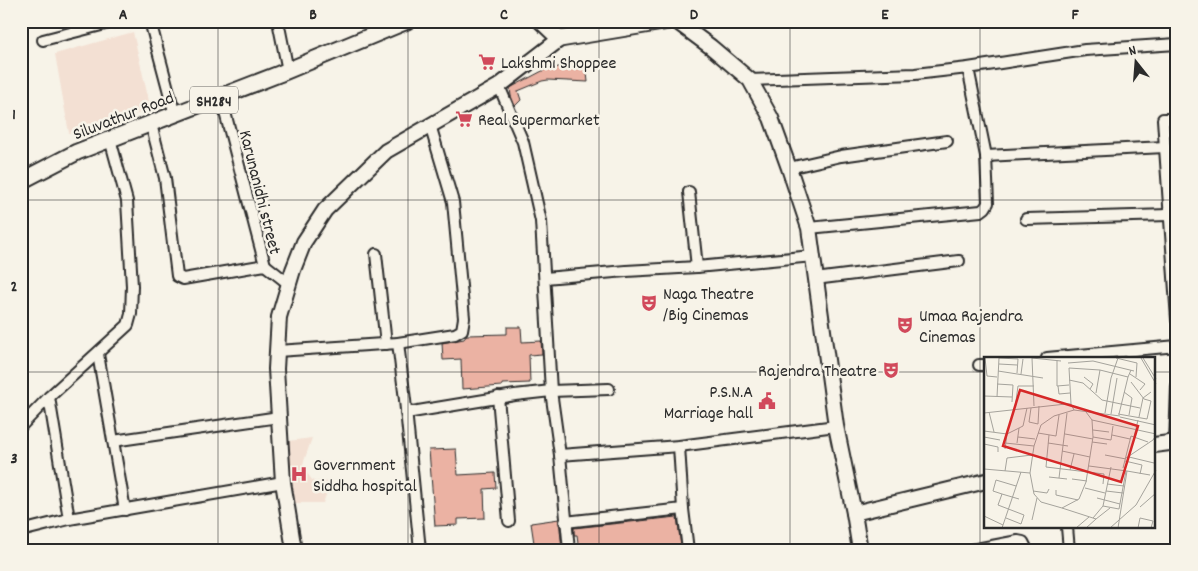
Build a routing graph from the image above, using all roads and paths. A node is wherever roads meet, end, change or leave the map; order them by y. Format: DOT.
graph roads {
  1 [pos="117,21"];
  2 [pos="150,21"];
  3 [pos="278,21"];
  4 [pos="407,21"];
  5 [pos="541,21"];
  6 [pos="669,21"];
  7 [pos="676,21"];
  8 [pos="560,39"];
  9 [pos="43,40"];
  10 [pos="1177,44"];
  11 [pos="968,68"];
  12 [pos="288,71"];
  13 [pos="750,80"];
  14 [pos="499,86"];
  15 [pos="221,97"];
  16 [pos="175,115"];
  17 [pos="1177,119"];
  18 [pos="151,124"];
  19 [pos="430,125"];
  20 [pos="110,139"];
  21 [pos="947,141"];
  22 [pos="1165,148"];
  23 [pos="986,156"];
  24 [pos="789,168"];
  25 [pos="21,181"];
  26 [pos="689,192"];
  27 [pos="1170,215"];
  28 [pos="1026,220"];
  29 [pos="809,228"];
  30 [pos="376,254"];
  31 [pos="813,256"];
  32 [pos="959,261"];
  33 [pos="265,264"];
  34 [pos="697,267"];
  35 [pos="545,278"];
  36 [pos="815,279"];
  37 [pos="289,284"];
  38 [pos="1177,320"];
  39 [pos="398,343"];
  40 [pos="386,344"];
  41 [pos="1177,346"];
  42 [pos="277,351"];
  43 [pos="98,354"];
  44 [pos="1058,357"];
  45 [pos="1177,386"];
  46 [pos="608,389"];
  47 [pos="551,390"];
  48 [pos="498,397"];
  49 [pos="49,398"];
  50 [pos="406,413"];
  51 [pos="279,418"];
  52 [pos="21,426"];
  53 [pos="836,426"];
  54 [pos="113,441"];
  55 [pos="1176,442"];
  56 [pos="679,446"];
  57 [pos="1156,446"];
  58 [pos="560,455"];
  59 [pos="984,481"];
  60 [pos="283,482"];
  61 [pos="683,509"];
  62 [pos="125,510"];
  63 [pos="854,513"];
  64 [pos="70,519"];
  65 [pos="509,521"];
  66 [pos="565,522"];
  67 [pos="1067,528"];
  68 [pos="21,531"];
  69 [pos="294,550"];
  70 [pos="420,550"];
  71 [pos="569,550"];
  72 [pos="688,550"];
  73 [pos="860,550"];
  74 [pos="971,550"];
  75 [pos="1027,550"];
  76 [pos="1069,550"];
  1 -- 9 [label="street"];
  2 -- 16 [label="street"];
  3 -- 12 [label="street"];
  4 -- 12 [label="main road, Siluvathur Road / SH284"];
  5 -- 8 [label="main road"];
  6 -- 8 [label="main road"];
  7 -- 13 [label="street"];
  8 -- 14 [label="street"];
  10 -- 11 [label="street"];
  11 -- 13 [label="street"];
  11 -- 23 [label="street"];
  12 -- 15 [label="main road, Siluvathur Road / SH284"];
  13 -- 24 [label="street"];
  14 -- 19 [label="street"];
  14 -- 35 [label="street"];
  15 -- 16 [label="main road, Siluvathur Road / SH284"];
  15 -- 33 [label="street, Karunanidhi street"];
  16 -- 18 [label="main road, Siluvathur Road / SH284"];
  17 -- 22 [label="street"];
  18 -- 20 [label="main road, Siluvathur Road / SH284"];
  18 -- 33 [label="street, Karunanidhi street"];
  19 -- 37 [label="street"];
  19 -- 39 [label="street"];
  20 -- 25 [label="main road, Siluvathur Road / SH284"];
  20 -- 43 [label="street"];
  21 -- 24 [label="street"];
  22 -- 23 [label="street"];
  22 -- 27 [label="street"];
  23 -- 29 [label="street"];
  24 -- 29 [label="street"];
  26 -- 34 [label="street"];
  27 -- 28 [label="street"];
  27 -- 38 [label="street"];
  29 -- 31 [label="street"];
  30 -- 40 [label="street"];
  31 -- 34 [label="street"];
  31 -- 36 [label="street"];
  32 -- 36 [label="street"];
  33 -- 37 [label="street"];
  34 -- 35 [label="street"];
  35 -- 47 [label="street"];
  36 -- 53 [label="street"];
  37 -- 42 [label="street"];
  39 -- 40 [label="street"];
  39 -- 50 [label="street"];
  40 -- 42 [label="street"];
  41 -- 44 [label="street"];
  42 -- 51 [label="street"];
  43 -- 49 [label="street"];
  43 -- 54 [label="street"];
  45 -- 55 [label="street"];
  46 -- 47 [label="street"];
  47 -- 48 [label="street"];
  47 -- 58 [label="street"];
  48 -- 50 [label="street"];
  48 -- 65 [label="street"];
  49 -- 52 [label="street"];
  49 -- 64 [label="street"];
  50 -- 70 [label="street"];
  51 -- 54 [label="street"];
  51 -- 60 [label="street"];
  53 -- 56 [label="street"];
  53 -- 63 [label="street"];
  54 -- 62 [label="street"];
  55 -- 57 [label="street"];
  56 -- 58 [label="street"];
  56 -- 61 [label="street"];
  58 -- 66 [label="street"];
  59 -- 63 [label="street"];
  60 -- 62 [label="street"];
  60 -- 69 [label="street"];
  61 -- 66 [label="street"];
  61 -- 72 [label="street"];
  62 -- 64 [label="street"];
  63 -- 73 [label="street"];
  64 -- 68 [label="street"];
  66 -- 71 [label="street"];
  67 -- 76 [label="street"];
  74 -- 75 [label="street"];
}
